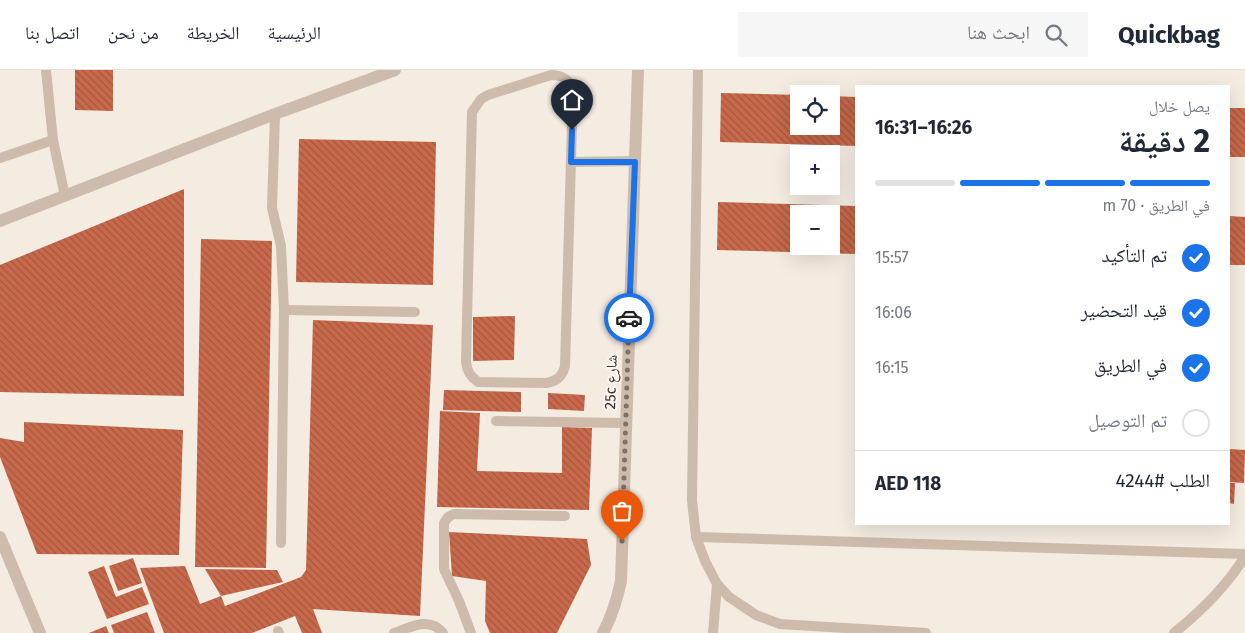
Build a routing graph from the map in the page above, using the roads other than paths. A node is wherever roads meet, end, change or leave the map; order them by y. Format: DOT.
graph roads {
  1 [pos="46,70"];
  2 [pos="394,70"];
  3 [pos="698,70"];
  4 [pos="638,71"];
  5 [pos="275,114"];
  6 [pos="53,140"];
  7 [pos="0,158"];
  8 [pos="571,162"];
  9 [pos="635,162"];
  10 [pos="65,196"];
  11 [pos="0,221"];
  12 [pos="284,310"];
  13 [pos="416,312"];
  14 [pos="496,421"];
  15 [pos="626,423"];
  16 [pos="565,516"];
  17 [pos="0,537"];
  18 [pos="696,537"];
  19 [pos="281,543"];
  20 [pos="1245,555"];
  21 [pos="1242,568"];
  22 [pos="717,584"];
  23 [pos="40,633"];
  24 [pos="394,633"];
  25 [pos="443,633"];
  26 [pos="471,633"];
  27 [pos="603,633"];
  28 [pos="713,633"];
  29 [pos="926,633"];
  30 [pos="1174,633"];
  1 -- 6 [label="lane"];
  2 -- 5 [label="street"];
  3 -- 18 [label="lane"];
  4 -- 9 [label="street, 25c شارع"];
  5 -- 10 [label="street"];
  5 -- 12 [label="lane"];
  6 -- 7 [label="lane"];
  6 -- 10 [label="lane"];
  8 -- 8 [label="lane"];
  8 -- 9 [label="lane"];
  9 -- 15 [label="street, 25c شارع"];
  10 -- 11 [label="street"];
  12 -- 13 [label="lane"];
  12 -- 19 [label="lane"];
  14 -- 15 [label="lane"];
  15 -- 27 [label="street, 25c شارع"];
  16 -- 26 [label="lane"];
  17 -- 23 [label="street"];
  18 -- 20 [label="lane"];
  18 -- 22 [label="lane"];
  20 -- 21 [label="lane"];
  21 -- 30 [label="lane"];
  22 -- 28 [label="lane"];
  22 -- 29 [label="lane"];
  24 -- 25 [label="lane"];
}
